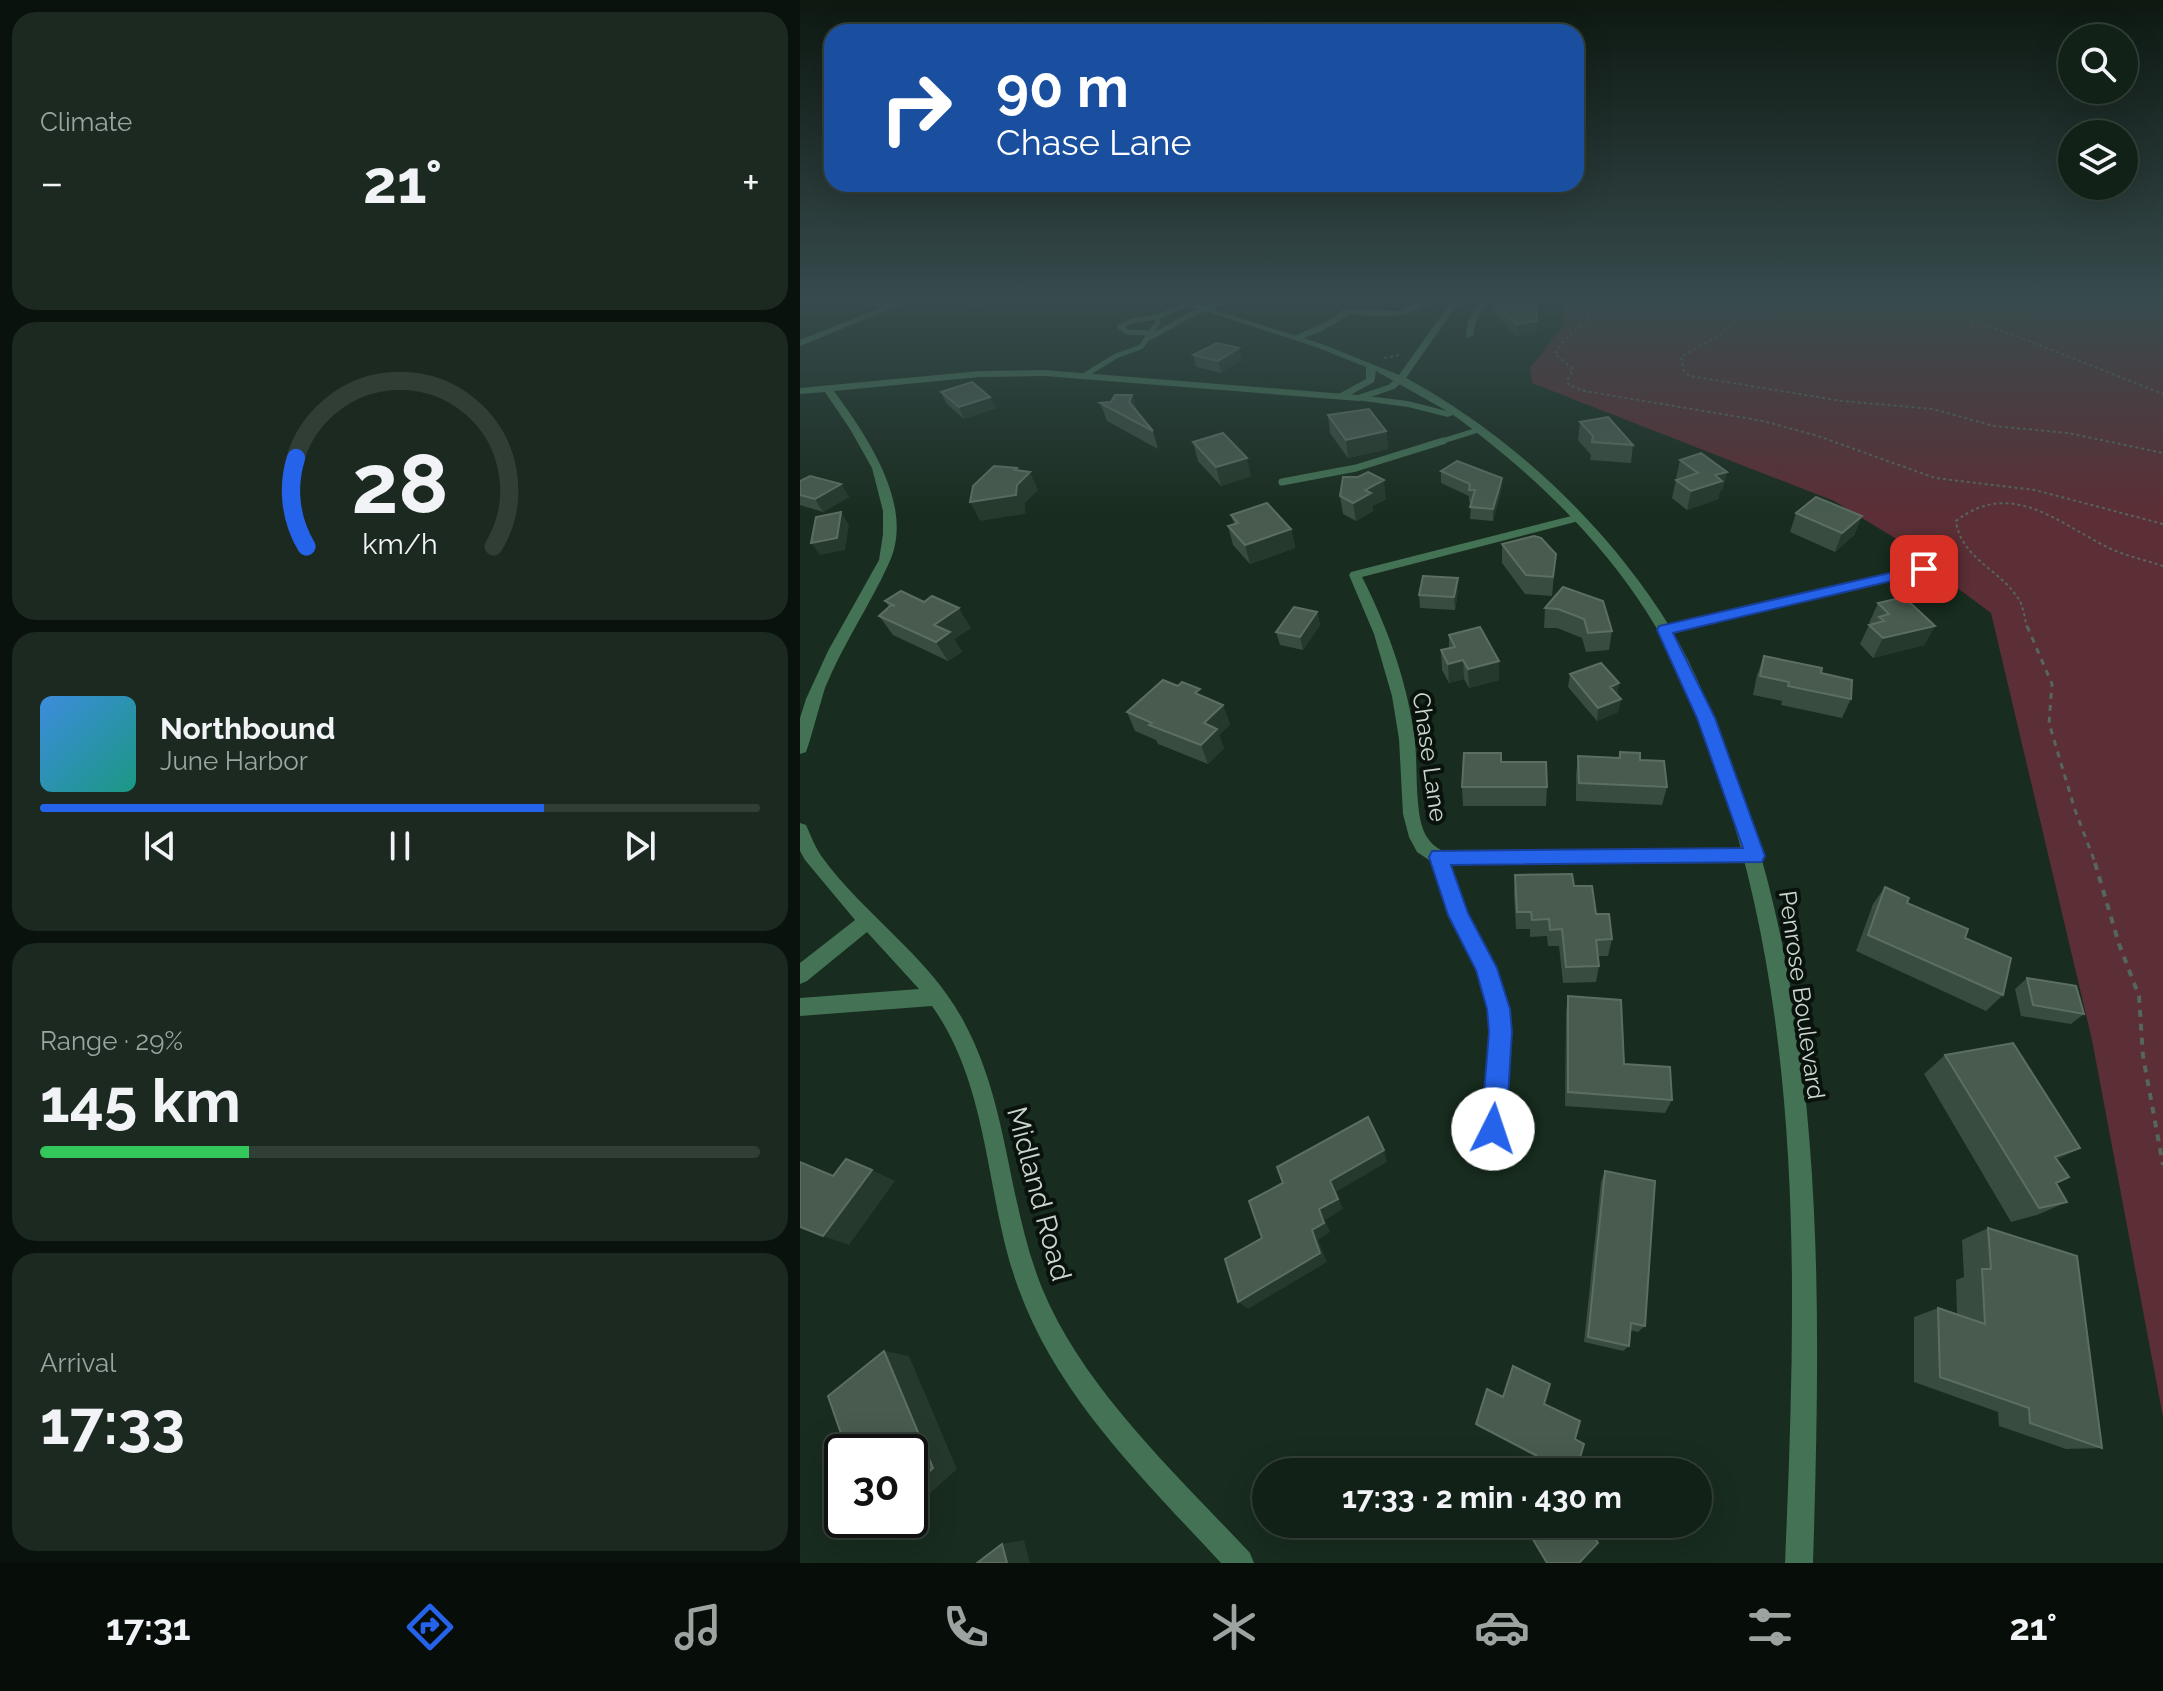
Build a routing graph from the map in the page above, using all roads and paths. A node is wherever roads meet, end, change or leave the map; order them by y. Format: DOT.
graph roads {
  1 [pos="1090,372"];
  2 [pos="1371,372"];
  3 [pos="1388,372"];
  4 [pos="1406,372"];
  5 [pos="1572,372"];
  6 [pos="1684,372"];
  7 [pos="2107,372"];
  8 [pos="1085,375"];
  9 [pos="1401,379"];
  10 [pos="828,389"];
  11 [pos="800,391"];
  12 [pos="2163,394"];
  13 [pos="1340,397"];
  14 [pos="1359,398"];
  15 [pos="1458,416"];
  16 [pos="1478,430"];
  17 [pos="2163,453"];
  18 [pos="1282,482"];
  19 [pos="1579,518"];
  20 [pos="2163,524"];
  21 [pos="2163,566"];
  22 [pos="1924,569"];
  23 [pos="1664,630"];
  24 [pos="800,748"];
  25 [pos="801,841"];
  26 [pos="1755,856"];
  27 [pos="1439,857"];
  28 [pos="866,922"];
  29 [pos="800,975"];
  30 [pos="936,997"];
  31 [pos="800,1007"];
  32 [pos="1493,1129"];
  33 [pos="2163,1165"];
  34 [pos="1240,1563"];
  35 [pos="1799,1563"];
  1 -- 8 [label="lane"];
  2 -- 13 [label="street"];
  3 -- 9 [label="street, Penrose Boulevard"];
  4 -- 9 [label="street"];
  5 -- 20 [label="path"];
  6 -- 17 [label="path"];
  7 -- 12 [label="path"];
  8 -- 10 [label="street"];
  8 -- 13 [label="street"];
  9 -- 14 [label="street"];
  9 -- 15 [label="street, Penrose Boulevard"];
  10 -- 11 [label="street"];
  10 -- 24 [label="street"];
  13 -- 14 [label="street"];
  14 -- 15 [label="street"];
  15 -- 16 [label="street, Penrose Boulevard"];
  16 -- 18 [label="lane"];
  16 -- 19 [label="street, Penrose Boulevard"];
  19 -- 23 [label="street, Penrose Boulevard"];
  19 -- 27 [label="street, Chase Lane"];
  21 -- 33 [label="path"];
  22 -- 23 [label="street"];
  23 -- 26 [label="street, Penrose Boulevard"];
  25 -- 28 [label="street, Midland Road"];
  26 -- 27 [label="street, Chase Lane"];
  26 -- 35 [label="street, Penrose Boulevard"];
  27 -- 32 [label="street"];
  28 -- 29 [label="street"];
  28 -- 30 [label="street, Midland Road"];
  30 -- 31 [label="street"];
  30 -- 34 [label="street, Midland Road"];
}
